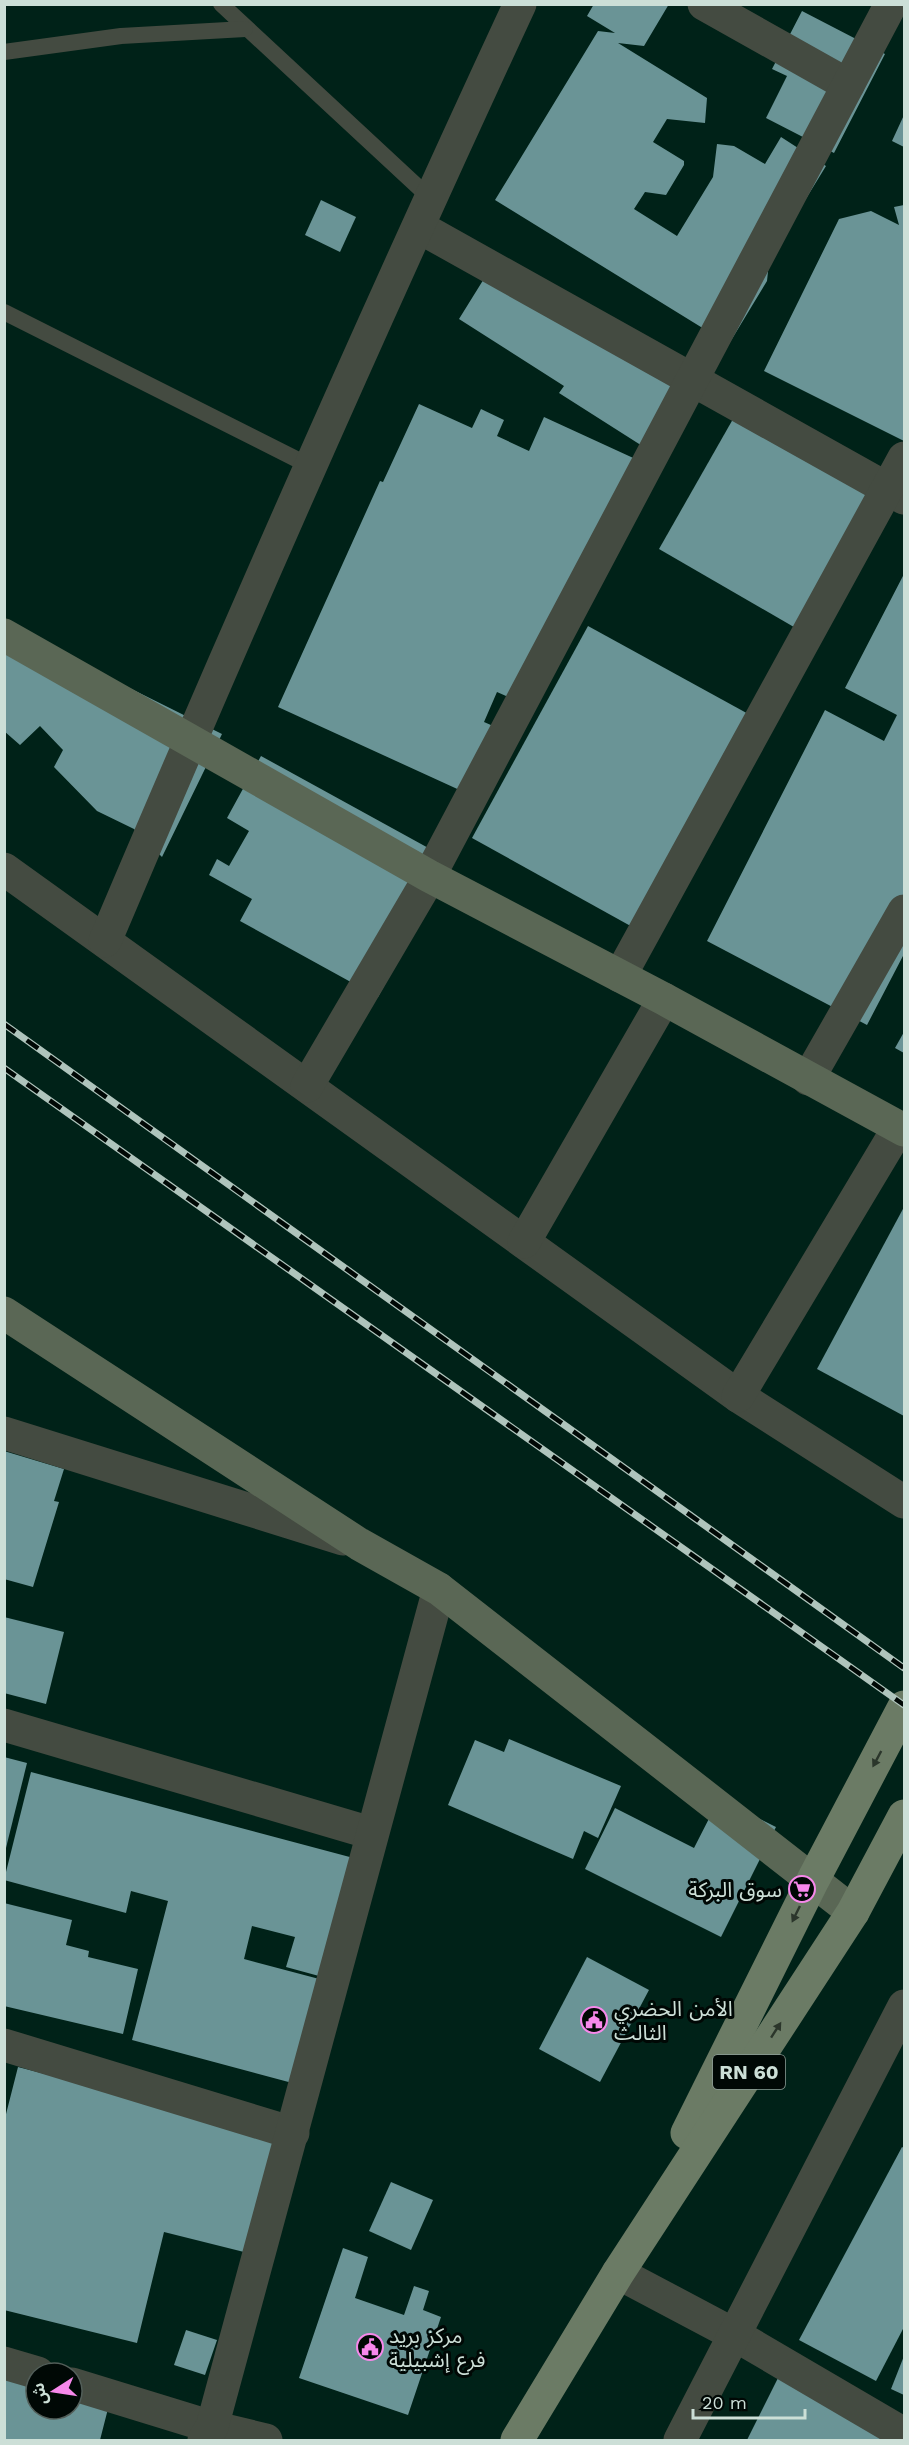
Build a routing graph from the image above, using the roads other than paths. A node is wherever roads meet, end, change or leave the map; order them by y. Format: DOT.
graph roads {
  1 [pos="220,4"];
  2 [pos="520,4"];
  3 [pos="704,4"];
  4 [pos="891,4"];
  5 [pos="245,29"];
  6 [pos="4,52"];
  7 [pos="848,85"];
  8 [pos="424,212"];
  9 [pos="4,312"];
  10 [pos="693,381"];
  11 [pos="904,458"];
  12 [pos="312,467"];
  13 [pos="896,493"];
  14 [pos="4,635"];
  15 [pos="189,741"];
  16 [pos="4,869"];
  17 [pos="429,876"];
  18 [pos="904,911"];
  19 [pos="105,941"];
  20 [pos="620,976"];
  21 [pos="664,999"];
  22 [pos="808,1079"];
  23 [pos="307,1086"];
  24 [pos="902,1129"];
  25 [pos="524,1242"];
  26 [pos="4,1313"];
  27 [pos="738,1396"];
  28 [pos="4,1433"];
  29 [pos="904,1502"];
  30 [pos="359,1544"];
  31 [pos="439,1589"];
  32 [pos="904,1707"];
  33 [pos="4,1725"];
  34 [pos="904,1816"];
  35 [pos="371,1833"];
  36 [pos="813,1880"];
  37 [pos="853,1912"];
  38 [pos="904,2006"];
  39 [pos="4,2045"];
  40 [pos="293,2133"];
  41 [pos="618,2273"];
  42 [pos="735,2335"];
  43 [pos="4,2363"];
  44 [pos="24,2369"];
  45 [pos="84,2388"];
  46 [pos="208,2434"];
  47 [pos="904,2434"];
  48 [pos="266,2440"];
  49 [pos="517,2440"];
  50 [pos="680,2440"];
  1 -- 5 [label="lane"];
  2 -- 8 [label="street"];
  3 -- 7 [label="street"];
  4 -- 7 [label="street"];
  5 -- 6 [label="lane"];
  5 -- 8 [label="lane"];
  7 -- 10 [label="street"];
  8 -- 10 [label="street"];
  8 -- 12 [label="street"];
  9 -- 12 [label="lane"];
  10 -- 13 [label="street"];
  10 -- 17 [label="street"];
  11 -- 13 [label="street"];
  12 -- 15 [label="street"];
  13 -- 20 [label="street"];
  14 -- 15 [label="street"];
  15 -- 17 [label="street"];
  15 -- 19 [label="street"];
  16 -- 19 [label="street"];
  17 -- 20 [label="street"];
  17 -- 23 [label="street"];
  18 -- 22 [label="street"];
  19 -- 23 [label="street"];
  20 -- 21 [label="street"];
  21 -- 22 [label="street"];
  21 -- 25 [label="street"];
  22 -- 24 [label="street"];
  23 -- 25 [label="street"];
  24 -- 27 [label="street"];
  25 -- 27 [label="street"];
  26 -- 30 [label="street"];
  27 -- 29 [label="street"];
  28 -- 30 [label="street"];
  30 -- 31 [label="street"];
  31 -- 35 [label="street"];
  31 -- 36 [label="street"];
  32 -- 36 [label="main road, RN 60, one-way"];
  33 -- 35 [label="street"];
  34 -- 37 [label="main road, RN 60"];
  35 -- 40 [label="street"];
  36 -- 37 [label="street"];
  36 -- 41 [label="main road, RN 60, one-way"];
  41 -- 37 [label="main road, RN 60, one-way"];
  38 -- 42 [label="street"];
  39 -- 40 [label="street"];
  40 -- 46 [label="street"];
  41 -- 42 [label="street"];
  41 -- 49 [label="main road, RN 60"];
  42 -- 47 [label="street"];
  42 -- 50 [label="street"];
  43 -- 44 [label="street"];
  45 -- 46 [label="street"];
  46 -- 48 [label="street"];
}
